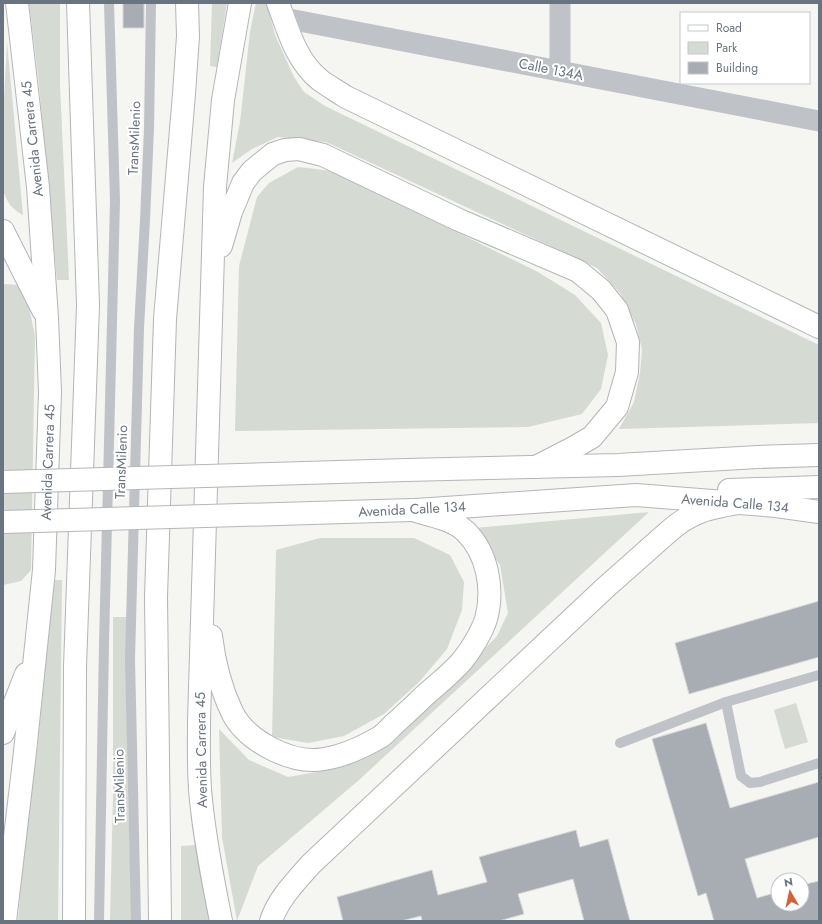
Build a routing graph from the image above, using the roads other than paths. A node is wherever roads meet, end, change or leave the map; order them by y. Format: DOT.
graph roads {
  1 [pos="17,3"];
  2 [pos="78,3"];
  3 [pos="109,3"];
  4 [pos="151,3"];
  5 [pos="187,3"];
  6 [pos="240,3"];
  7 [pos="560,3"];
  8 [pos="281,10"];
  9 [pos="560,70"];
  10 [pos="819,121"];
  11 [pos="3,230"];
  12 [pos="213,274"];
  13 [pos="47,318"];
  14 [pos="819,326"];
  15 [pos="819,456"];
  16 [pos="536,467"];
  17 [pos="3,482"];
  18 [pos="819,487"];
  19 [pos="636,495"];
  20 [pos="739,503"];
  21 [pos="412,510"];
  22 [pos="819,512"];
  23 [pos="3,522"];
  24 [pos="204,578"];
  25 [pos="36,647"];
  26 [pos="819,675"];
  27 [pos="726,702"];
  28 [pos="3,733"];
  29 [pos="620,743"];
  30 [pos="819,763"];
  31 [pos="5,921"];
  32 [pos="74,921"];
  33 [pos="99,921"];
  34 [pos="136,921"];
  35 [pos="160,921"];
  36 [pos="221,921"];
  37 [pos="271,921"];
  1 -- 13 [label="main road, Avenida Carrera 45"];
  2 -- 32 [label="main road"];
  3 -- 33 [label="lane, TransMilenio"];
  4 -- 34 [label="lane, TransMilenio"];
  5 -- 35 [label="main road"];
  6 -- 12 [label="main road, Avenida Carrera 45"];
  7 -- 9 [label="street"];
  8 -- 9 [label="street, Calle 134A"];
  8 -- 14 [label="main road"];
  9 -- 10 [label="street, Calle 134A"];
  11 -- 13 [label="main road"];
  12 -- 16 [label="main road"];
  12 -- 24 [label="main road, Avenida Carrera 45"];
  13 -- 25 [label="main road, Avenida Carrera 45"];
  15 -- 16 [label="main road"];
  16 -- 17 [label="main road, bridge"];
  18 -- 19 [label="main road"];
  19 -- 20 [label="main road, Avenida Calle 134"];
  19 -- 21 [label="main road, Avenida Calle 134"];
  20 -- 22 [label="main road, Avenida Calle 134"];
  20 -- 37 [label="main road"];
  21 -- 23 [label="main road, Avenida Calle 134, bridge"];
  21 -- 24 [label="main road"];
  24 -- 36 [label="main road, Avenida Carrera 45"];
  25 -- 28 [label="main road"];
  25 -- 31 [label="main road, Avenida Carrera 45"];
  26 -- 27 [label="lane"];
  27 -- 29 [label="lane"];
  27 -- 30 [label="lane"];
}
